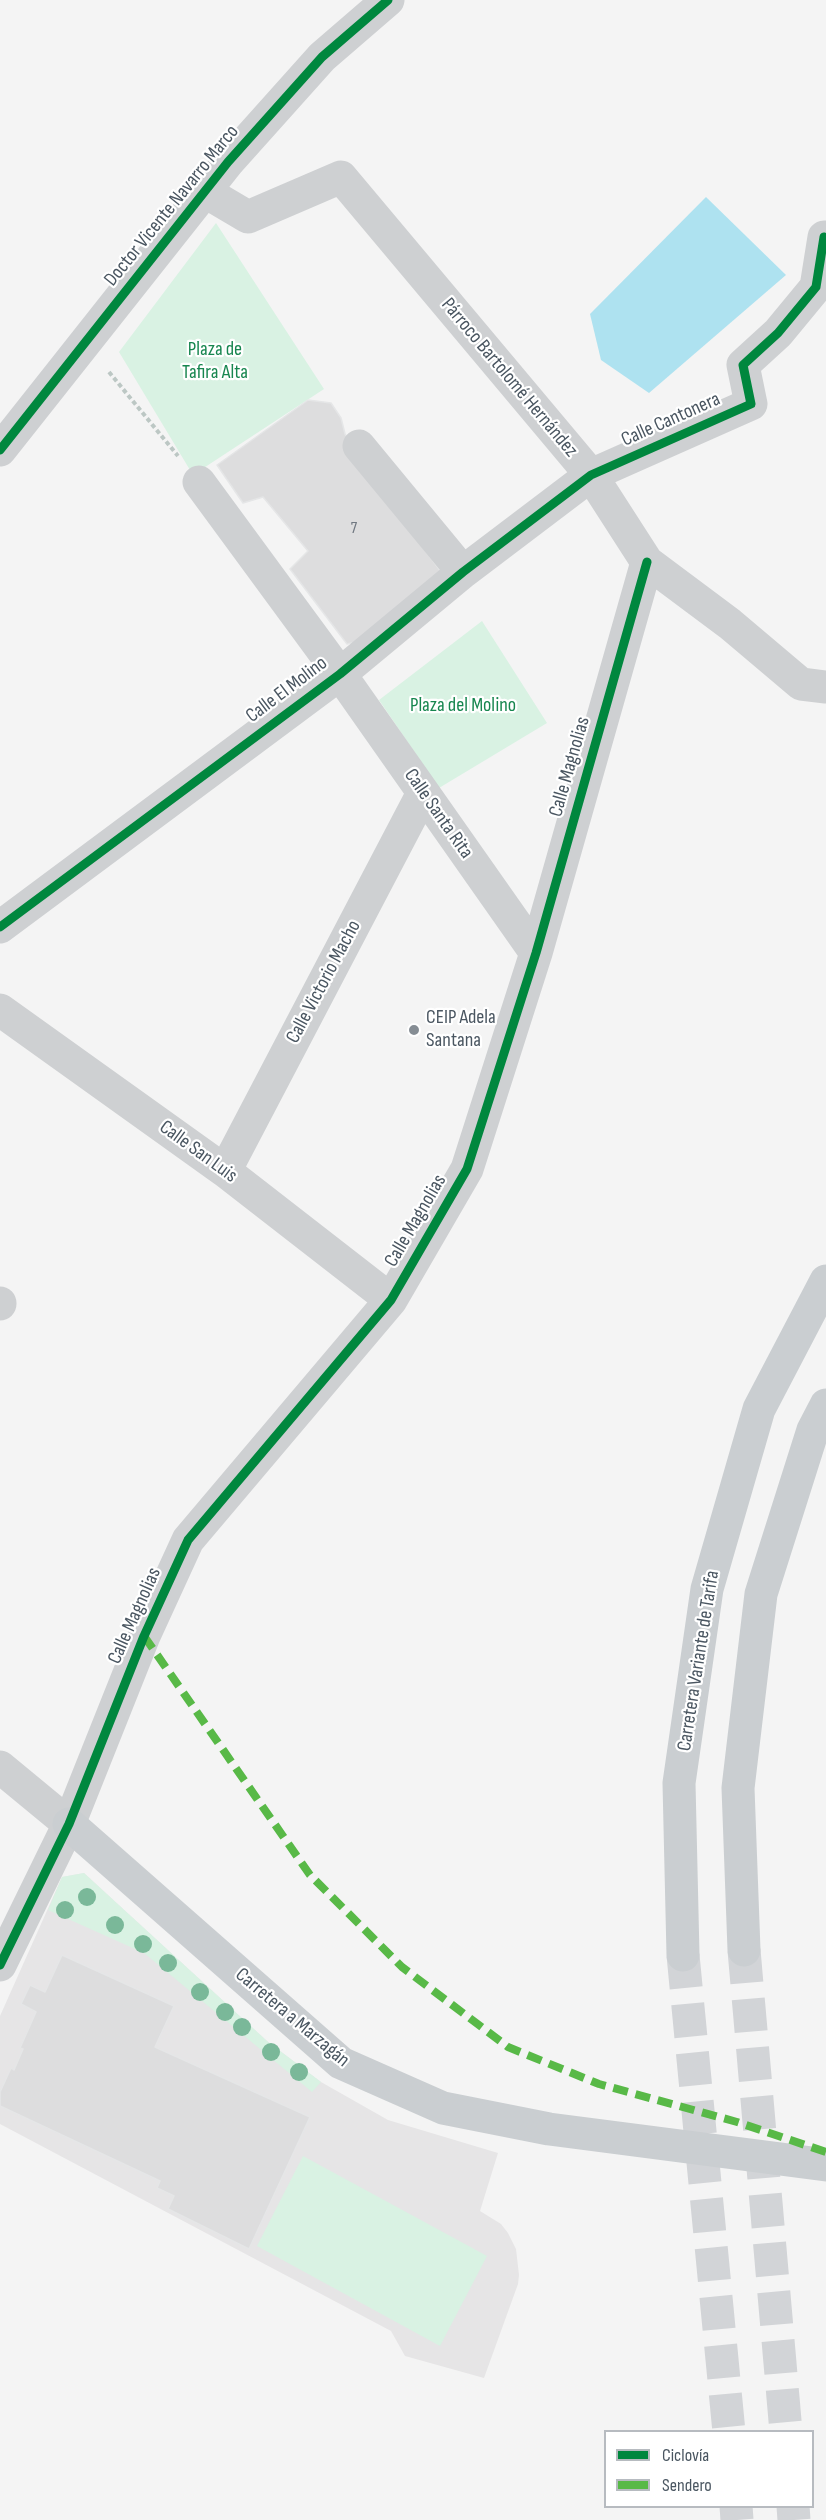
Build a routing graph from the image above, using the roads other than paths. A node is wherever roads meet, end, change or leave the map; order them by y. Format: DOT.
graph roads {
  1 [pos="388,0"];
  2 [pos="204,191"];
  3 [pos="824,237"];
  4 [pos="359,446"];
  5 [pos="0,450"];
  6 [pos="591,475"];
  7 [pos="199,482"];
  8 [pos="647,562"];
  9 [pos="463,572"];
  10 [pos="340,674"];
  11 [pos="826,687"];
  12 [pos="423,793"];
  13 [pos="0,927"];
  14 [pos="536,953"];
  15 [pos="0,1010"];
  16 [pos="225,1171"];
  17 [pos="826,1281"];
  18 [pos="391,1300"];
  19 [pos="826,1405"];
  20 [pos="0,1767"];
  21 [pos="69,1824"];
  22 [pos="744,1950"];
  23 [pos="683,1955"];
  24 [pos="0,1965"];
  25 [pos="826,2165"];
  1 -- 2 [label="street, Doctor Vicente Navarro Marco"];
  2 -- 5 [label="street, Doctor Vicente Navarro Marco"];
  2 -- 6 [label="street, Párroco Bartolomé Hernández"];
  3 -- 6 [label="street, Calle Cantonera"];
  4 -- 9 [label="street"];
  6 -- 8 [label="street, Párroco Bartolomé Hernández"];
  6 -- 9 [label="street, Calle El Molino"];
  7 -- 10 [label="street"];
  8 -- 11 [label="street, Párroco Bartolomé Hernández"];
  8 -- 14 [label="street, Calle Magnolias"];
  9 -- 10 [label="street, Calle El Molino"];
  10 -- 12 [label="street, Calle Santa Rita"];
  10 -- 13 [label="street, Calle El Molino"];
  12 -- 14 [label="street, Calle Santa Rita"];
  12 -- 16 [label="street, Calle Victorio Macho"];
  14 -- 18 [label="street, Calle Magnolias"];
  15 -- 16 [label="street, Calle San Luis"];
  16 -- 18 [label="street, Calle San Luis"];
  17 -- 23 [label="main road, Carretera Variante de Tarifa"];
  18 -- 21 [label="street, Calle Magnolias"];
  19 -- 22 [label="main road"];
  20 -- 21 [label="street, Carretera a Marzagán"];
  21 -- 24 [label="street, Calle Magnolias"];
  21 -- 25 [label="main road, Carretera a Marzagán"];
}
